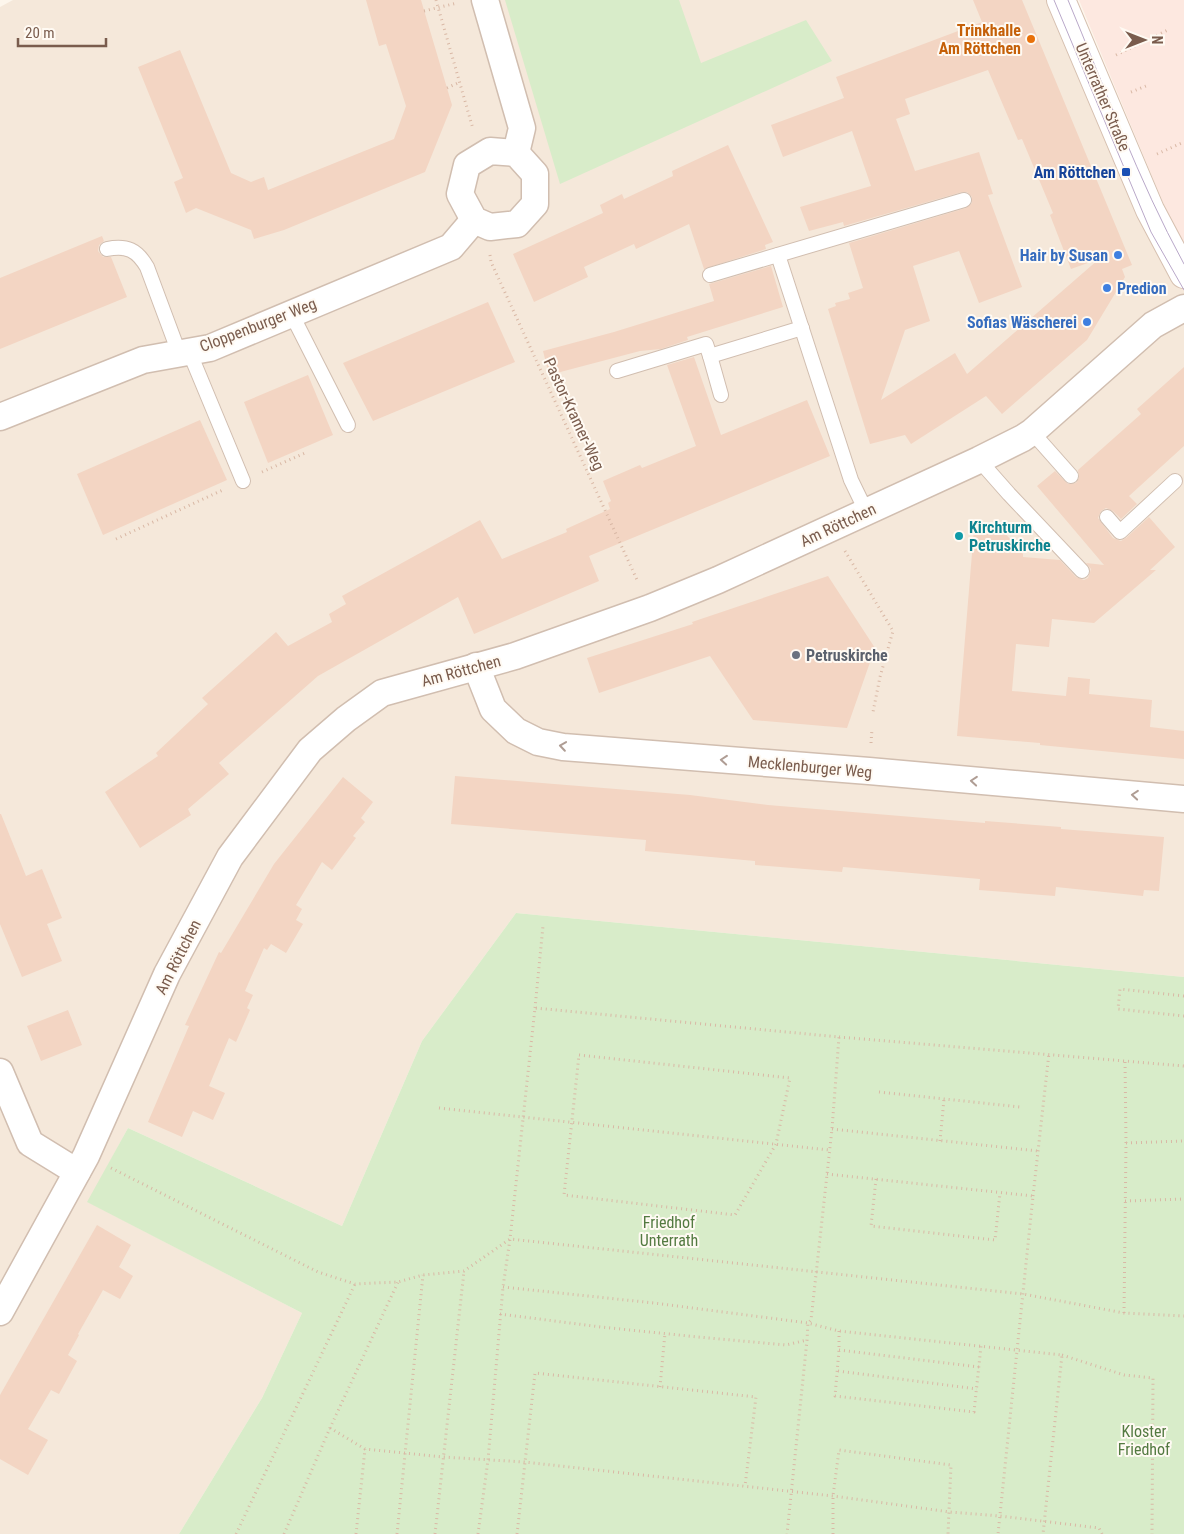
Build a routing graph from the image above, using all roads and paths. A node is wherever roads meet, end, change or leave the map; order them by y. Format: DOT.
graph roads {
  1 [pos="436,0"];
  2 [pos="1062,0"];
  3 [pos="472,1"];
  4 [pos="439,9"];
  5 [pos="424,12"];
  6 [pos="1170,29"];
  7 [pos="1090,67"];
  8 [pos="460,82"];
  9 [pos="447,88"];
  10 [pos="516,154"];
  11 [pos="481,156"];
  12 [pos="964,200"];
  13 [pos="482,224"];
  14 [pos="107,249"];
  15 [pos="778,255"];
  16 [pos="1184,274"];
  17 [pos="710,275"];
  18 [pos="1184,308"];
  19 [pos="291,313"];
  20 [pos="802,328"];
  21 [pos="184,352"];
  22 [pos="710,356"];
  23 [pos="617,371"];
  24 [pos="721,395"];
  25 [pos="0,417"];
  26 [pos="348,425"];
  27 [pos="1032,432"];
  28 [pos="305,453"];
  29 [pos="980,460"];
  30 [pos="1071,476"];
  31 [pos="243,481"];
  32 [pos="1175,481"];
  33 [pos="866,512"];
  34 [pos="1107,517"];
  35 [pos="832,528"];
  36 [pos="116,538"];
  37 [pos="1082,571"];
  38 [pos="650,608"];
  39 [pos="476,666"];
  40 [pos="873,712"];
  41 [pos="1184,799"];
  42 [pos="543,926"];
  43 [pos="1184,996"];
  44 [pos="535,1008"];
  45 [pos="1184,1016"];
  46 [pos="839,1037"];
  47 [pos="1048,1053"];
  48 [pos="1126,1060"];
  49 [pos="1184,1066"];
  50 [pos="0,1072"];
  51 [pos="878,1092"];
  52 [pos="944,1099"];
  53 [pos="1020,1107"];
  54 [pos="439,1108"];
  55 [pos="523,1117"];
  56 [pos="571,1122"];
  57 [pos="832,1129"];
  58 [pos="940,1141"];
  59 [pos="1184,1141"];
  60 [pos="1126,1143"];
  61 [pos="776,1144"];
  62 [pos="829,1150"];
  63 [pos="1038,1151"];
  64 [pos="76,1172"];
  65 [pos="827,1174"];
  66 [pos="876,1179"];
  67 [pos="137,1180"];
  68 [pos="1000,1192"];
  69 [pos="1033,1196"];
  70 [pos="1184,1199"];
  71 [pos="1126,1201"];
  72 [pos="510,1239"];
  73 [pos="464,1271"];
  74 [pos="816,1272"];
  75 [pos="423,1275"];
  76 [pos="398,1282"];
  77 [pos="355,1284"];
  78 [pos="503,1287"];
  79 [pos="1023,1294"];
  80 [pos="0,1312"];
  81 [pos="1124,1313"];
  82 [pos="500,1314"];
  83 [pos="1184,1316"];
  84 [pos="808,1323"];
  85 [pos="839,1331"];
  86 [pos="665,1333"];
  87 [pos="806,1340"];
  88 [pos="981,1346"];
  89 [pos="839,1350"];
  90 [pos="1017,1350"];
  91 [pos="1062,1355"];
  92 [pos="979,1367"];
  93 [pos="838,1371"];
  94 [pos="660,1387"];
  95 [pos="976,1389"];
  96 [pos="330,1428"];
  97 [pos="365,1449"];
  98 [pos="405,1453"];
  99 [pos="444,1457"];
  100 [pos="488,1460"];
  101 [pos="524,1462"];
  102 [pos="745,1486"];
  103 [pos="791,1492"];
  104 [pos="834,1496"];
  105 [pos="950,1512"];
  106 [pos="1000,1516"];
  107 [pos="1045,1522"];
  108 [pos="236,1534"];
  109 [pos="284,1534"];
  110 [pos="356,1534"];
  111 [pos="397,1534"];
  112 [pos="435,1534"];
  113 [pos="478,1534"];
  114 [pos="517,1534"];
  115 [pos="787,1534"];
  116 [pos="834,1534"];
  117 [pos="948,1534"];
  118 [pos="998,1534"];
  119 [pos="1043,1534"];
  120 [pos="1102,1534"];
  121 [pos="1152,1534"];
  1 -- 4 [label="path"];
  2 -- 7 [label="main road, Unterrather Straße"];
  3 -- 4 [label="path"];
  3 -- 10 [label="street"];
  4 -- 5 [label="path"];
  4 -- 8 [label="path"];
  6 -- 7 [label="path"];
  7 -- 16 [label="main road, Unterrather Straße"];
  8 -- 9 [label="path"];
  8 -- 11 [label="path"];
  10 -- 11 [label="street"];
  10 -- 13 [label="street"];
  11 -- 13 [label="street"];
  12 -- 15 [label="lane"];
  13 -- 19 [label="street, Cloppenburger Weg"];
  13 -- 38 [label="path, Pastor-Kramer-Weg"];
  14 -- 21 [label="lane"];
  15 -- 17 [label="lane"];
  15 -- 20 [label="lane"];
  18 -- 27 [label="street, Am Röttchen"];
  19 -- 21 [label="street, Cloppenburger Weg"];
  19 -- 26 [label="lane"];
  20 -- 22 [label="lane"];
  20 -- 33 [label="lane"];
  21 -- 25 [label="street, Cloppenburger Weg"];
  21 -- 31 [label="lane"];
  22 -- 23 [label="lane"];
  22 -- 24 [label="lane"];
  27 -- 29 [label="street, Am Röttchen"];
  27 -- 30 [label="lane"];
  28 -- 31 [label="path"];
  29 -- 33 [label="street, Am Röttchen"];
  29 -- 37 [label="lane"];
  31 -- 36 [label="path"];
  32 -- 34 [label="lane"];
  33 -- 35 [label="street, Am Röttchen"];
  35 -- 38 [label="street, Am Röttchen"];
  35 -- 40 [label="path"];
  38 -- 39 [label="street, Am Röttchen"];
  41 -- 39 [label="street, Mecklenburger Weg, one-way"];
  39 -- 64 [label="street, Am Röttchen"];
  42 -- 44 [label="path"];
  43 -- 45 [label="path"];
  44 -- 46 [label="path"];
  44 -- 55 [label="path"];
  46 -- 47 [label="path"];
  46 -- 57 [label="path"];
  47 -- 48 [label="path"];
  47 -- 63 [label="path"];
  48 -- 49 [label="path"];
  48 -- 60 [label="path"];
  50 -- 64 [label="street"];
  51 -- 52 [label="path"];
  52 -- 53 [label="path"];
  52 -- 58 [label="path"];
  54 -- 55 [label="path"];
  55 -- 56 [label="path"];
  55 -- 72 [label="path"];
  56 -- 61 [label="path"];
  56 -- 61 [label="path"];
  56 -- 61 [label="path"];
  57 -- 58 [label="path"];
  57 -- 62 [label="path"];
  58 -- 63 [label="path"];
  59 -- 60 [label="path"];
  60 -- 71 [label="path"];
  61 -- 62 [label="path"];
  62 -- 65 [label="path"];
  63 -- 69 [label="path"];
  64 -- 80 [label="street, Am Röttchen"];
  65 -- 66 [label="path"];
  65 -- 74 [label="path"];
  66 -- 68 [label="path"];
  66 -- 68 [label="path"];
  67 -- 77 [label="path"];
  68 -- 69 [label="path"];
  69 -- 79 [label="path"];
  70 -- 71 [label="path"];
  71 -- 81 [label="path"];
  72 -- 73 [label="path"];
  72 -- 74 [label="path"];
  72 -- 78 [label="path"];
  73 -- 75 [label="path"];
  73 -- 99 [label="path"];
  74 -- 79 [label="path"];
  74 -- 84 [label="path"];
  75 -- 76 [label="path"];
  75 -- 98 [label="path"];
  76 -- 77 [label="path"];
  76 -- 96 [label="path"];
  77 -- 108 [label="path"];
  78 -- 82 [label="path"];
  78 -- 84 [label="path"];
  79 -- 81 [label="path"];
  79 -- 90 [label="path"];
  81 -- 83 [label="path"];
  82 -- 86 [label="path"];
  82 -- 100 [label="path"];
  84 -- 85 [label="path"];
  84 -- 87 [label="path"];
  85 -- 88 [label="path"];
  85 -- 89 [label="path"];
  86 -- 87 [label="path"];
  86 -- 94 [label="path"];
  87 -- 103 [label="path"];
  88 -- 90 [label="path"];
  88 -- 92 [label="path"];
  89 -- 92 [label="path"];
  89 -- 93 [label="path"];
  90 -- 91 [label="path"];
  90 -- 106 [label="path"];
  91 -- 107 [label="path"];
  91 -- 121 [label="path"];
  92 -- 95 [label="path"];
  93 -- 95 [label="path"];
  93 -- 95 [label="path"];
  94 -- 101 [label="path"];
  94 -- 102 [label="path"];
  96 -- 97 [label="path"];
  96 -- 109 [label="path"];
  97 -- 98 [label="path"];
  97 -- 110 [label="path"];
  98 -- 99 [label="path"];
  98 -- 111 [label="path"];
  99 -- 100 [label="path"];
  99 -- 112 [label="path"];
  100 -- 101 [label="path"];
  100 -- 113 [label="path"];
  101 -- 102 [label="path"];
  101 -- 114 [label="path"];
  102 -- 103 [label="path"];
  103 -- 104 [label="path"];
  103 -- 115 [label="path"];
  104 -- 105 [label="path"];
  104 -- 105 [label="path"];
  104 -- 116 [label="path"];
  105 -- 106 [label="path"];
  105 -- 117 [label="path"];
  106 -- 107 [label="path"];
  106 -- 118 [label="path"];
  107 -- 119 [label="path"];
  107 -- 120 [label="path"];
}
